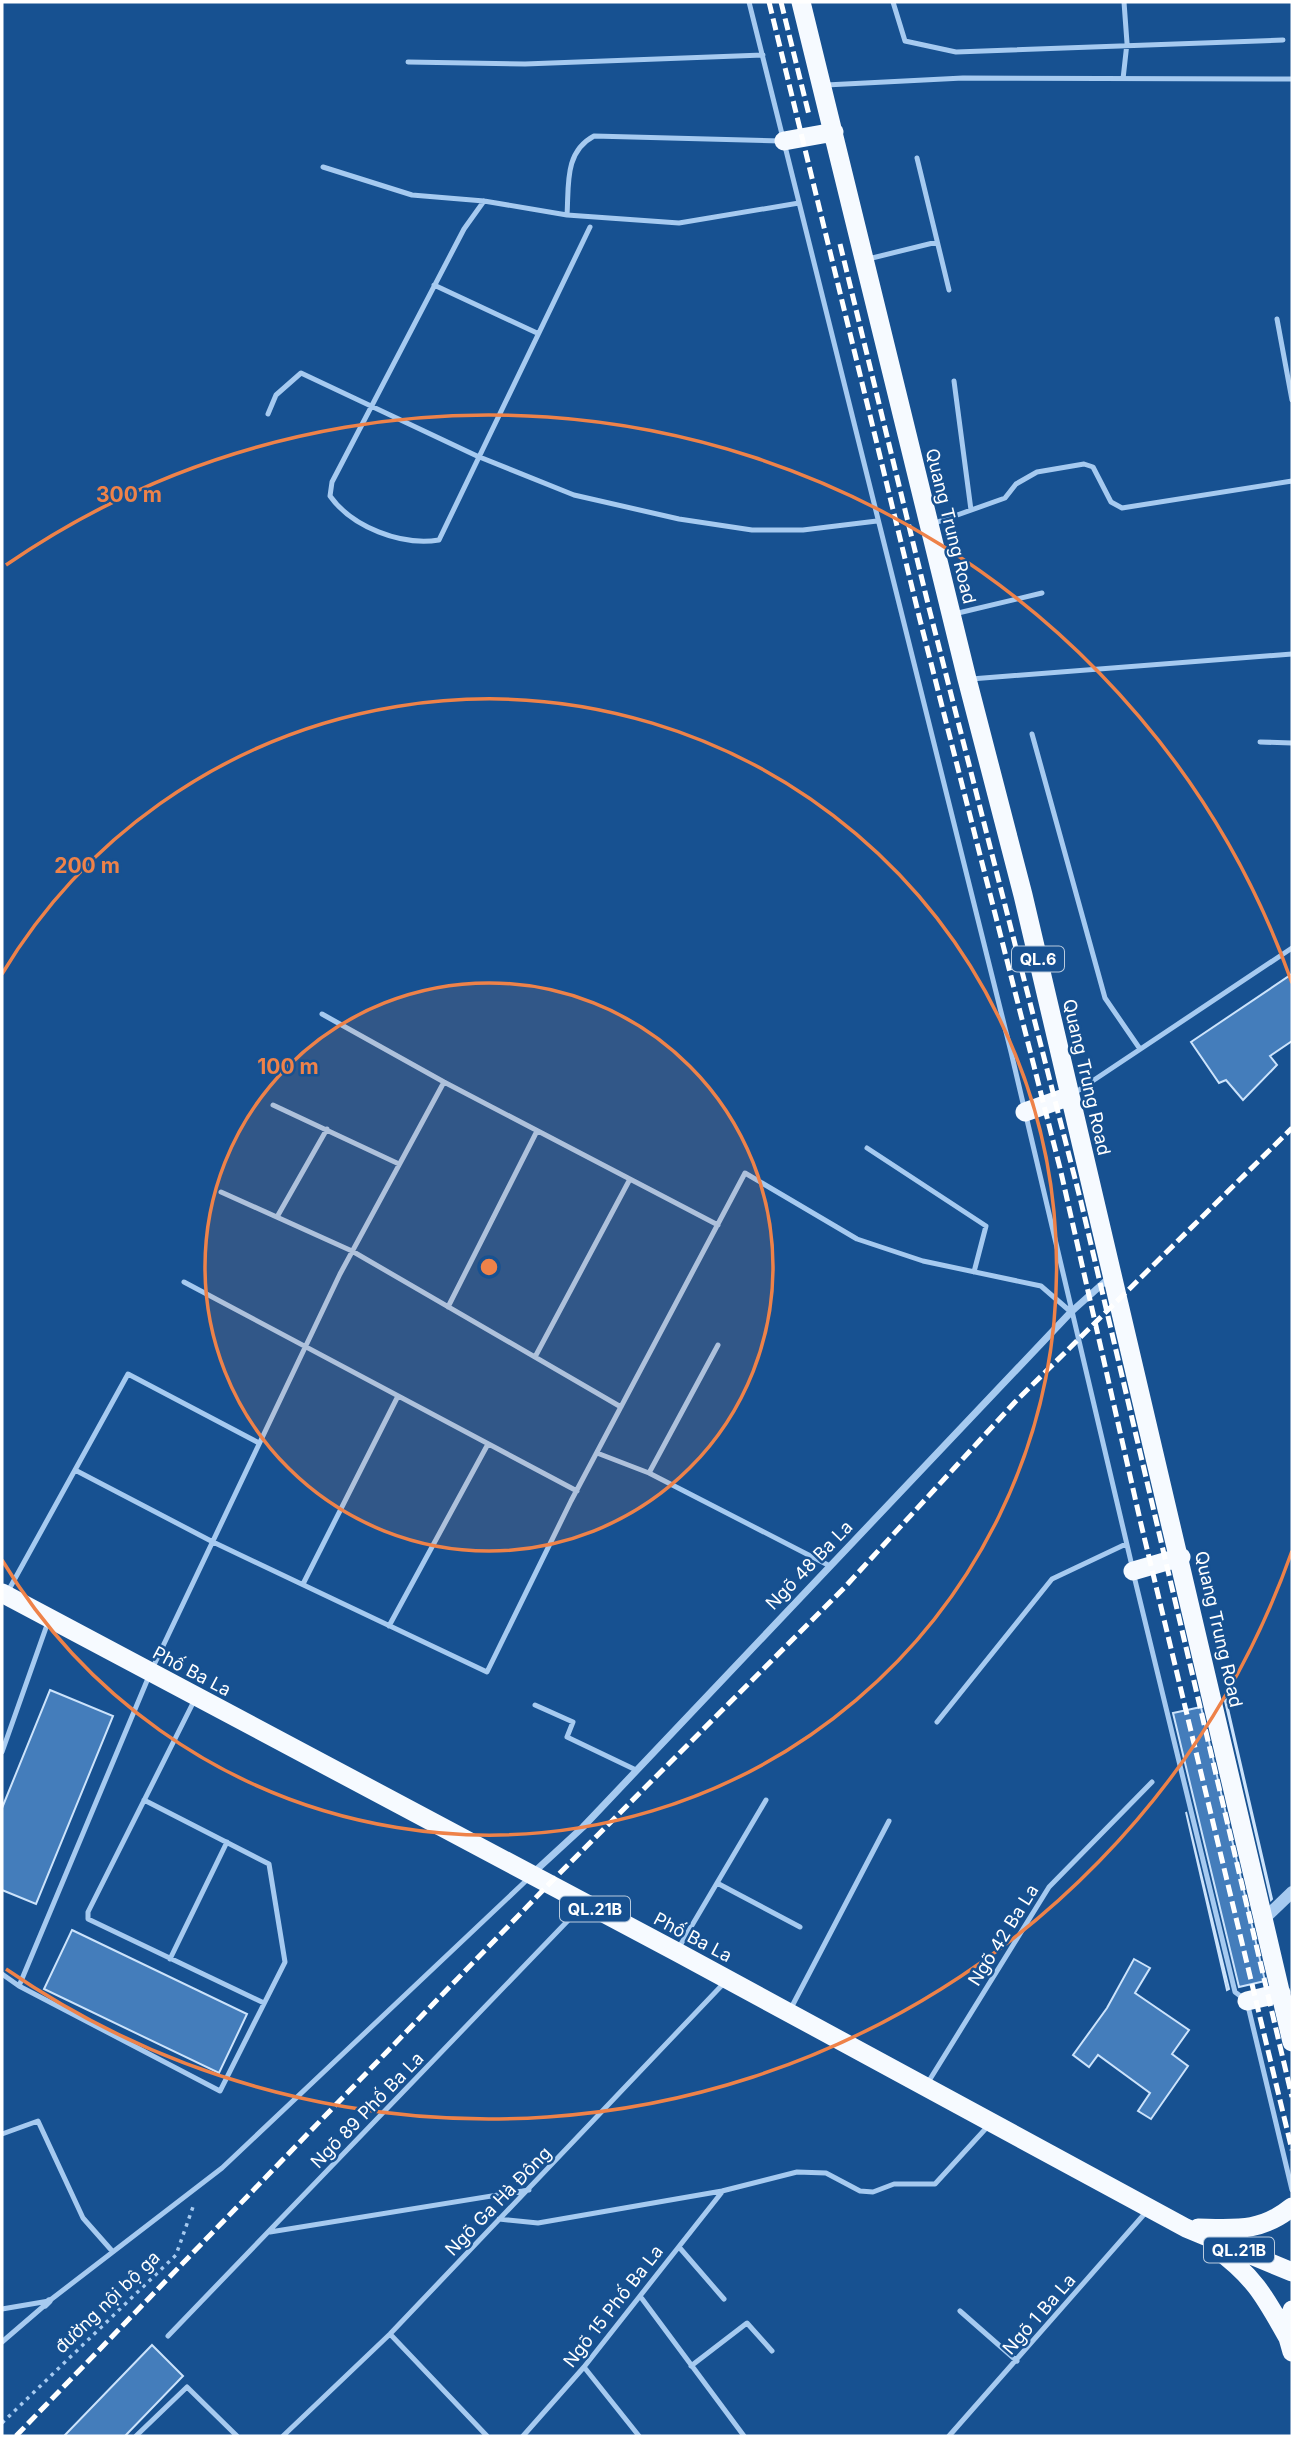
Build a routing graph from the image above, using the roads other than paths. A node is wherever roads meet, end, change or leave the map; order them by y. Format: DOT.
graph roads {
  1 [pos="749,2"];
  2 [pos="801,2"];
  3 [pos="892,2"];
  4 [pos="1124,2"];
  5 [pos="1283,40"];
  6 [pos="1127,43"];
  7 [pos="763,55"];
  8 [pos="408,62"];
  9 [pos="1123,79"];
  10 [pos="1292,79"];
  11 [pos="823,85"];
  12 [pos="834,132"];
  13 [pos="784,141"];
  14 [pos="917,158"];
  15 [pos="323,167"];
  16 [pos="484,201"];
  17 [pos="799,202"];
  18 [pos="567,215"];
  19 [pos="590,227"];
  20 [pos="937,242"];
  21 [pos="865,259"];
  22 [pos="434,285"];
  23 [pos="950,290"];
  24 [pos="1278,318"];
  25 [pos="537,333"];
  26 [pos="954,381"];
  27 [pos="1292,400"];
  28 [pos="374,406"];
  29 [pos="268,414"];
  30 [pos="477,456"];
  31 [pos="1292,481"];
  32 [pos="971,510"];
  33 [pos="877,520"];
  34 [pos="929,525"];
  35 [pos="1042,593"];
  36 [pos="951,614"];
  37 [pos="1292,654"];
  38 [pos="967,679"];
  39 [pos="1032,734"];
  40 [pos="1259,742"];
  41 [pos="1292,743"];
  42 [pos="1292,948"];
  43 [pos="322,1014"];
  44 [pos="1140,1049"];
  45 [pos="444,1082"];
  46 [pos="1070,1096"];
  47 [pos="274,1105"];
  48 [pos="1025,1112"];
  49 [pos="327,1129"];
  50 [pos="537,1131"];
  51 [pos="867,1148"];
  52 [pos="399,1164"];
  53 [pos="630,1179"];
  54 [pos="221,1192"];
  55 [pos="278,1217"];
  56 [pos="718,1225"];
  57 [pos="352,1251"];
  58 [pos="974,1272"];
  59 [pos="1112,1276"];
  60 [pos="184,1282"];
  61 [pos="448,1307"];
  62 [pos="1071,1312"];
  63 [pos="718,1345"];
  64 [pos="306,1346"];
  65 [pos="536,1357"];
  66 [pos="398,1396"];
  67 [pos="621,1407"];
  68 [pos="259,1443"];
  69 [pos="488,1444"];
  70 [pos="597,1453"];
  71 [pos="75,1470"];
  72 [pos="649,1474"];
  73 [pos="577,1490"];
  74 [pos="213,1542"];
  75 [pos="1126,1544"];
  76 [pos="1181,1557"];
  77 [pos="830,1566"];
  78 [pos="1133,1570"];
  79 [pos="303,1584"];
  80 [pos="4,1595"];
  81 [pos="50,1619"];
  82 [pos="389,1626"];
  83 [pos="151,1672"];
  84 [pos="196,1696"];
  85 [pos="535,1705"];
  86 [pos="937,1722"];
  87 [pos="2,1752"];
  88 [pos="636,1770"];
  89 [pos="1152,1782"];
  90 [pos="144,1800"];
  91 [pos="766,1800"];
  92 [pos="889,1821"];
  93 [pos="226,1842"];
  94 [pos="530,1876"];
  95 [pos="717,1883"];
  96 [pos="1292,1892"];
  97 [pos="585,1904"];
  98 [pos="1264,1919"];
  99 [pos="800,1927"];
  100 [pos="677,1952"];
  101 [pos="170,1959"];
  102 [pos="2,1974"];
  103 [pos="727,1979"];
  104 [pos="19,1986"];
  105 [pos="1281,1993"];
  106 [pos="1247,2001"];
  107 [pos="264,2003"];
  108 [pos="788,2012"];
  109 [pos="1292,2042"];
  110 [pos="926,2087"];
  111 [pos="991,2123"];
  112 [pos="2,2134"];
  113 [pos="1292,2189"];
  114 [pos="529,2190"];
  115 [pos="722,2190"];
  116 [pos="1292,2207"];
  117 [pos="1149,2208"];
  118 [pos="499,2219"];
  119 [pos="1186,2228"];
  120 [pos="268,2232"];
  121 [pos="679,2247"];
  122 [pos="113,2252"];
  123 [pos="1292,2272"];
  124 [pos="640,2296"];
  125 [pos="724,2299"];
  126 [pos="2,2301"];
  127 [pos="47,2303"];
  128 [pos="3,2309"];
  129 [pos="1292,2310"];
  130 [pos="960,2311"];
  131 [pos="390,2334"];
  132 [pos="168,2336"];
  133 [pos="2,2342"];
  134 [pos="1290,2345"];
  135 [pos="772,2351"];
  136 [pos="1017,2361"];
  137 [pos="691,2366"];
  138 [pos="584,2367"];
  139 [pos="136,2436"];
  140 [pos="237,2436"];
  141 [pos="283,2436"];
  142 [pos="487,2436"];
  143 [pos="523,2436"];
  144 [pos="639,2436"];
  145 [pos="744,2436"];
  146 [pos="949,2436"];
  1 -- 7 [label="lane"];
  2 -- 11 [label="highway, Quang Trung Road / QL.6"];
  3 -- 6 [label="lane"];
  4 -- 6 [label="lane"];
  5 -- 6 [label="lane"];
  6 -- 9 [label="lane"];
  7 -- 8 [label="lane"];
  7 -- 13 [label="lane"];
  9 -- 10 [label="lane"];
  9 -- 11 [label="lane"];
  11 -- 12 [label="highway, Quang Trung Road / QL.6"];
  12 -- 13 [label="highway"];
  12 -- 21 [label="highway, Quang Trung Road / QL.6"];
  13 -- 17 [label="lane"];
  13 -- 18 [label="lane"];
  14 -- 20 [label="lane"];
  15 -- 16 [label="lane"];
  16 -- 18 [label="lane"];
  16 -- 22 [label="lane"];
  17 -- 18 [label="lane"];
  17 -- 33 [label="lane"];
  19 -- 25 [label="lane"];
  20 -- 21 [label="lane"];
  20 -- 23 [label="lane"];
  21 -- 34 [label="highway, Quang Trung Road / QL.6"];
  22 -- 25 [label="lane"];
  22 -- 28 [label="lane"];
  24 -- 27 [label="lane"];
  25 -- 30 [label="lane"];
  26 -- 32 [label="lane"];
  28 -- 29 [label="lane"];
  28 -- 30 [label="lane"];
  28 -- 30 [label="lane"];
  30 -- 33 [label="lane"];
  31 -- 32 [label="lane"];
  32 -- 34 [label="lane"];
  33 -- 48 [label="lane"];
  34 -- 36 [label="highway, Quang Trung Road / QL.6"];
  35 -- 36 [label="lane"];
  36 -- 38 [label="highway, Quang Trung Road / QL.6"];
  37 -- 38 [label="lane"];
  38 -- 46 [label="highway, Quang Trung Road / QL.6"];
  39 -- 44 [label="lane"];
  40 -- 41 [label="lane"];
  42 -- 44 [label="lane"];
  43 -- 45 [label="lane"];
  44 -- 46 [label="lane"];
  45 -- 50 [label="lane"];
  45 -- 52 [label="lane"];
  46 -- 48 [label="highway"];
  46 -- 59 [label="highway, Quang Trung Road / QL.6"];
  47 -- 49 [label="lane"];
  48 -- 62 [label="lane"];
  49 -- 52 [label="lane"];
  49 -- 55 [label="lane"];
  50 -- 53 [label="lane"];
  50 -- 61 [label="lane"];
  51 -- 58 [label="lane"];
  52 -- 57 [label="lane"];
  53 -- 56 [label="lane"];
  53 -- 65 [label="lane"];
  54 -- 55 [label="lane"];
  55 -- 57 [label="lane"];
  56 -- 58 [label="lane"];
  56 -- 67 [label="lane"];
  57 -- 61 [label="lane"];
  57 -- 64 [label="lane"];
  58 -- 62 [label="lane"];
  59 -- 62 [label="street, Ngõ 48 Ba La"];
  59 -- 76 [label="highway, Quang Trung Road / QL.6"];
  60 -- 64 [label="lane"];
  61 -- 65 [label="lane"];
  62 -- 75 [label="lane"];
  62 -- 77 [label="street, Ngõ 48 Ba La"];
  63 -- 72 [label="lane"];
  64 -- 66 [label="lane"];
  64 -- 68 [label="lane"];
  65 -- 67 [label="lane"];
  66 -- 69 [label="lane"];
  66 -- 79 [label="lane"];
  67 -- 70 [label="lane"];
  68 -- 71 [label="lane"];
  68 -- 74 [label="lane"];
  69 -- 73 [label="lane"];
  69 -- 82 [label="lane"];
  70 -- 72 [label="lane"];
  70 -- 73 [label="lane"];
  71 -- 74 [label="lane"];
  71 -- 80 [label="lane"];
  72 -- 77 [label="lane"];
  73 -- 82 [label="lane"];
  74 -- 79 [label="lane"];
  74 -- 83 [label="lane"];
  75 -- 78 [label="lane"];
  75 -- 86 [label="lane"];
  76 -- 78 [label="highway"];
  76 -- 98 [label="highway, Quang Trung Road / QL.6"];
  77 -- 88 [label="street, Ngõ 48 Ba La"];
  78 -- 106 [label="lane"];
  79 -- 82 [label="lane"];
  80 -- 81 [label="highway, Phố Ba La / QL.21B"];
  81 -- 83 [label="highway, Phố Ba La / QL.21B"];
  81 -- 87 [label="lane"];
  83 -- 84 [label="highway, Phố Ba La / QL.21B"];
  83 -- 104 [label="lane"];
  84 -- 90 [label="lane"];
  84 -- 94 [label="highway, Phố Ba La / QL.21B"];
  85 -- 88 [label="lane"];
  88 -- 94 [label="street, Ngõ 48 Ba La"];
  89 -- 110 [label="lane, Ngõ 42 Ba La"];
  90 -- 93 [label="lane"];
  90 -- 101 [label="lane"];
  91 -- 95 [label="lane"];
  92 -- 108 [label="lane"];
  93 -- 101 [label="lane"];
  93 -- 107 [label="lane"];
  94 -- 97 [label="highway, Phố Ba La / QL.21B"];
  94 -- 122 [label="lane"];
  95 -- 99 [label="lane"];
  95 -- 100 [label="lane"];
  96 -- 98 [label="street"];
  97 -- 100 [label="highway, Phố Ba La / QL.21B"];
  97 -- 120 [label="lane, Ngõ 89 Phố Ba La"];
  98 -- 105 [label="highway, Quang Trung Road / QL.6"];
  100 -- 103 [label="highway, Phố Ba La / QL.21B"];
  101 -- 107 [label="lane"];
  102 -- 104 [label="lane"];
  103 -- 108 [label="highway, Phố Ba La / QL.21B"];
  103 -- 114 [label="lane, Ngõ Ga Hà Đông"];
  104 -- 107 [label="lane"];
  105 -- 106 [label="highway"];
  105 -- 109 [label="highway, Quang Trung Road / QL.6"];
  106 -- 113 [label="lane"];
  108 -- 110 [label="highway, Phố Ba La / QL.21B"];
  110 -- 111 [label="highway, Phố Ba La / QL.21B"];
  111 -- 115 [label="lane"];
  111 -- 117 [label="highway, Phố Ba La / QL.21B"];
  112 -- 122 [label="lane"];
  114 -- 118 [label="lane, Ngõ Ga Hà Đông"];
  114 -- 120 [label="lane"];
  115 -- 118 [label="lane"];
  115 -- 121 [label="lane, Ngõ 15 Phố Ba La"];
  116 -- 119 [label="highway"];
  117 -- 119 [label="highway, Phố Ba La / QL.21B"];
  117 -- 136 [label="lane, Ngõ 1 Ba La"];
  118 -- 131 [label="lane, Ngõ Ga Hà Đông"];
  119 -- 123 [label="highway, Phố Ba La / QL.21B"];
  119 -- 134 [label="highway"];
  120 -- 132 [label="lane, Ngõ 89 Phố Ba La"];
  121 -- 124 [label="lane, Ngõ 15 Phố Ba La"];
  121 -- 125 [label="lane"];
  122 -- 127 [label="lane"];
  124 -- 137 [label="lane"];
  124 -- 138 [label="lane, Ngõ 15 Phố Ba La"];
  126 -- 128 [label="lane"];
  127 -- 128 [label="lane"];
  127 -- 133 [label="lane"];
  129 -- 134 [label="highway"];
  130 -- 136 [label="lane"];
  131 -- 141 [label="lane, Ngõ Ga Hà Đông"];
  131 -- 142 [label="lane"];
  135 -- 137 [label="lane"];
  136 -- 146 [label="lane, Ngõ 1 Ba La"];
  137 -- 145 [label="lane"];
  138 -- 143 [label="lane, Ngõ 15 Phố Ba La"];
  138 -- 144 [label="lane"];
  139 -- 140 [label="lane"];
}
